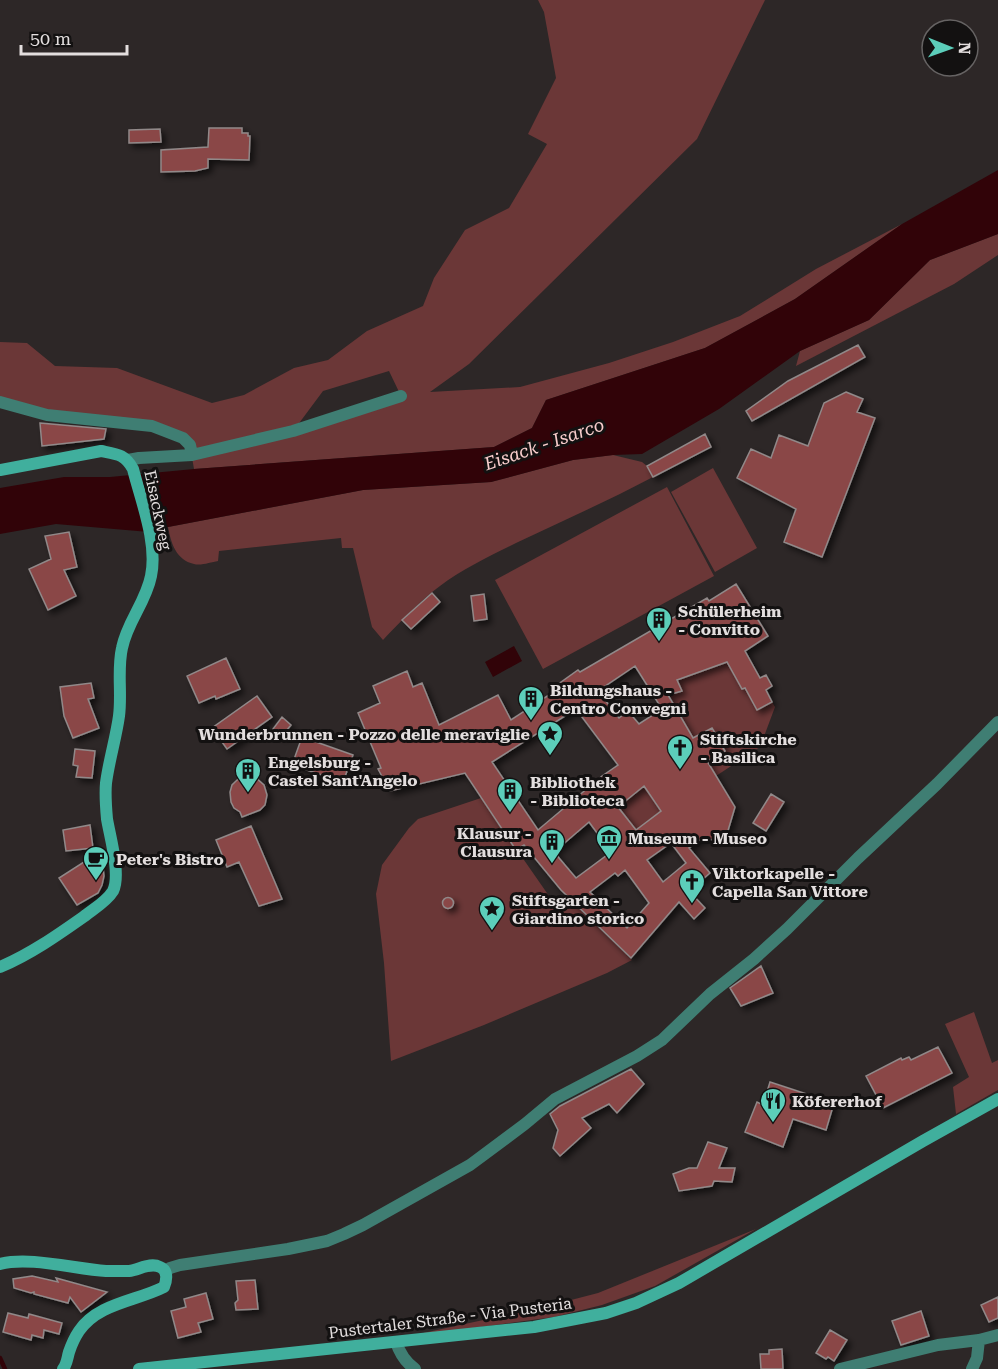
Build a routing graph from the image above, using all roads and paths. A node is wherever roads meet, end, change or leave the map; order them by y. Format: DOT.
graph roads {
  1 [pos="401,396"];
  2 [pos="0,402"];
  3 [pos="192,455"];
  4 [pos="130,464"];
  5 [pos="0,470"];
  6 [pos="998,723"];
  7 [pos="0,967"];
  8 [pos="998,1099"];
  9 [pos="0,1264"];
  10 [pos="166,1272"];
  11 [pos="998,1335"];
  12 [pos="979,1340"];
  13 [pos="396,1342"];
  14 [pos="63,1369"];
  15 [pos="139,1369"];
  16 [pos="415,1369"];
  17 [pos="840,1369"];
  18 [pos="972,1369"];
  1 -- 3 [label="street"];
  2 -- 3 [label="street"];
  3 -- 4 [label="street"];
  4 -- 5 [label="street"];
  4 -- 7 [label="street, Eisackweg"];
  6 -- 10 [label="street"];
  8 -- 13 [label="street, Pustertaler Straße - Via Pusteria"];
  9 -- 10 [label="street"];
  10 -- 14 [label="street"];
  11 -- 12 [label="street"];
  12 -- 17 [label="street"];
  12 -- 18 [label="street"];
  13 -- 15 [label="street, Pustertaler Straße - Via Pusteria"];
  13 -- 16 [label="street"];
}
